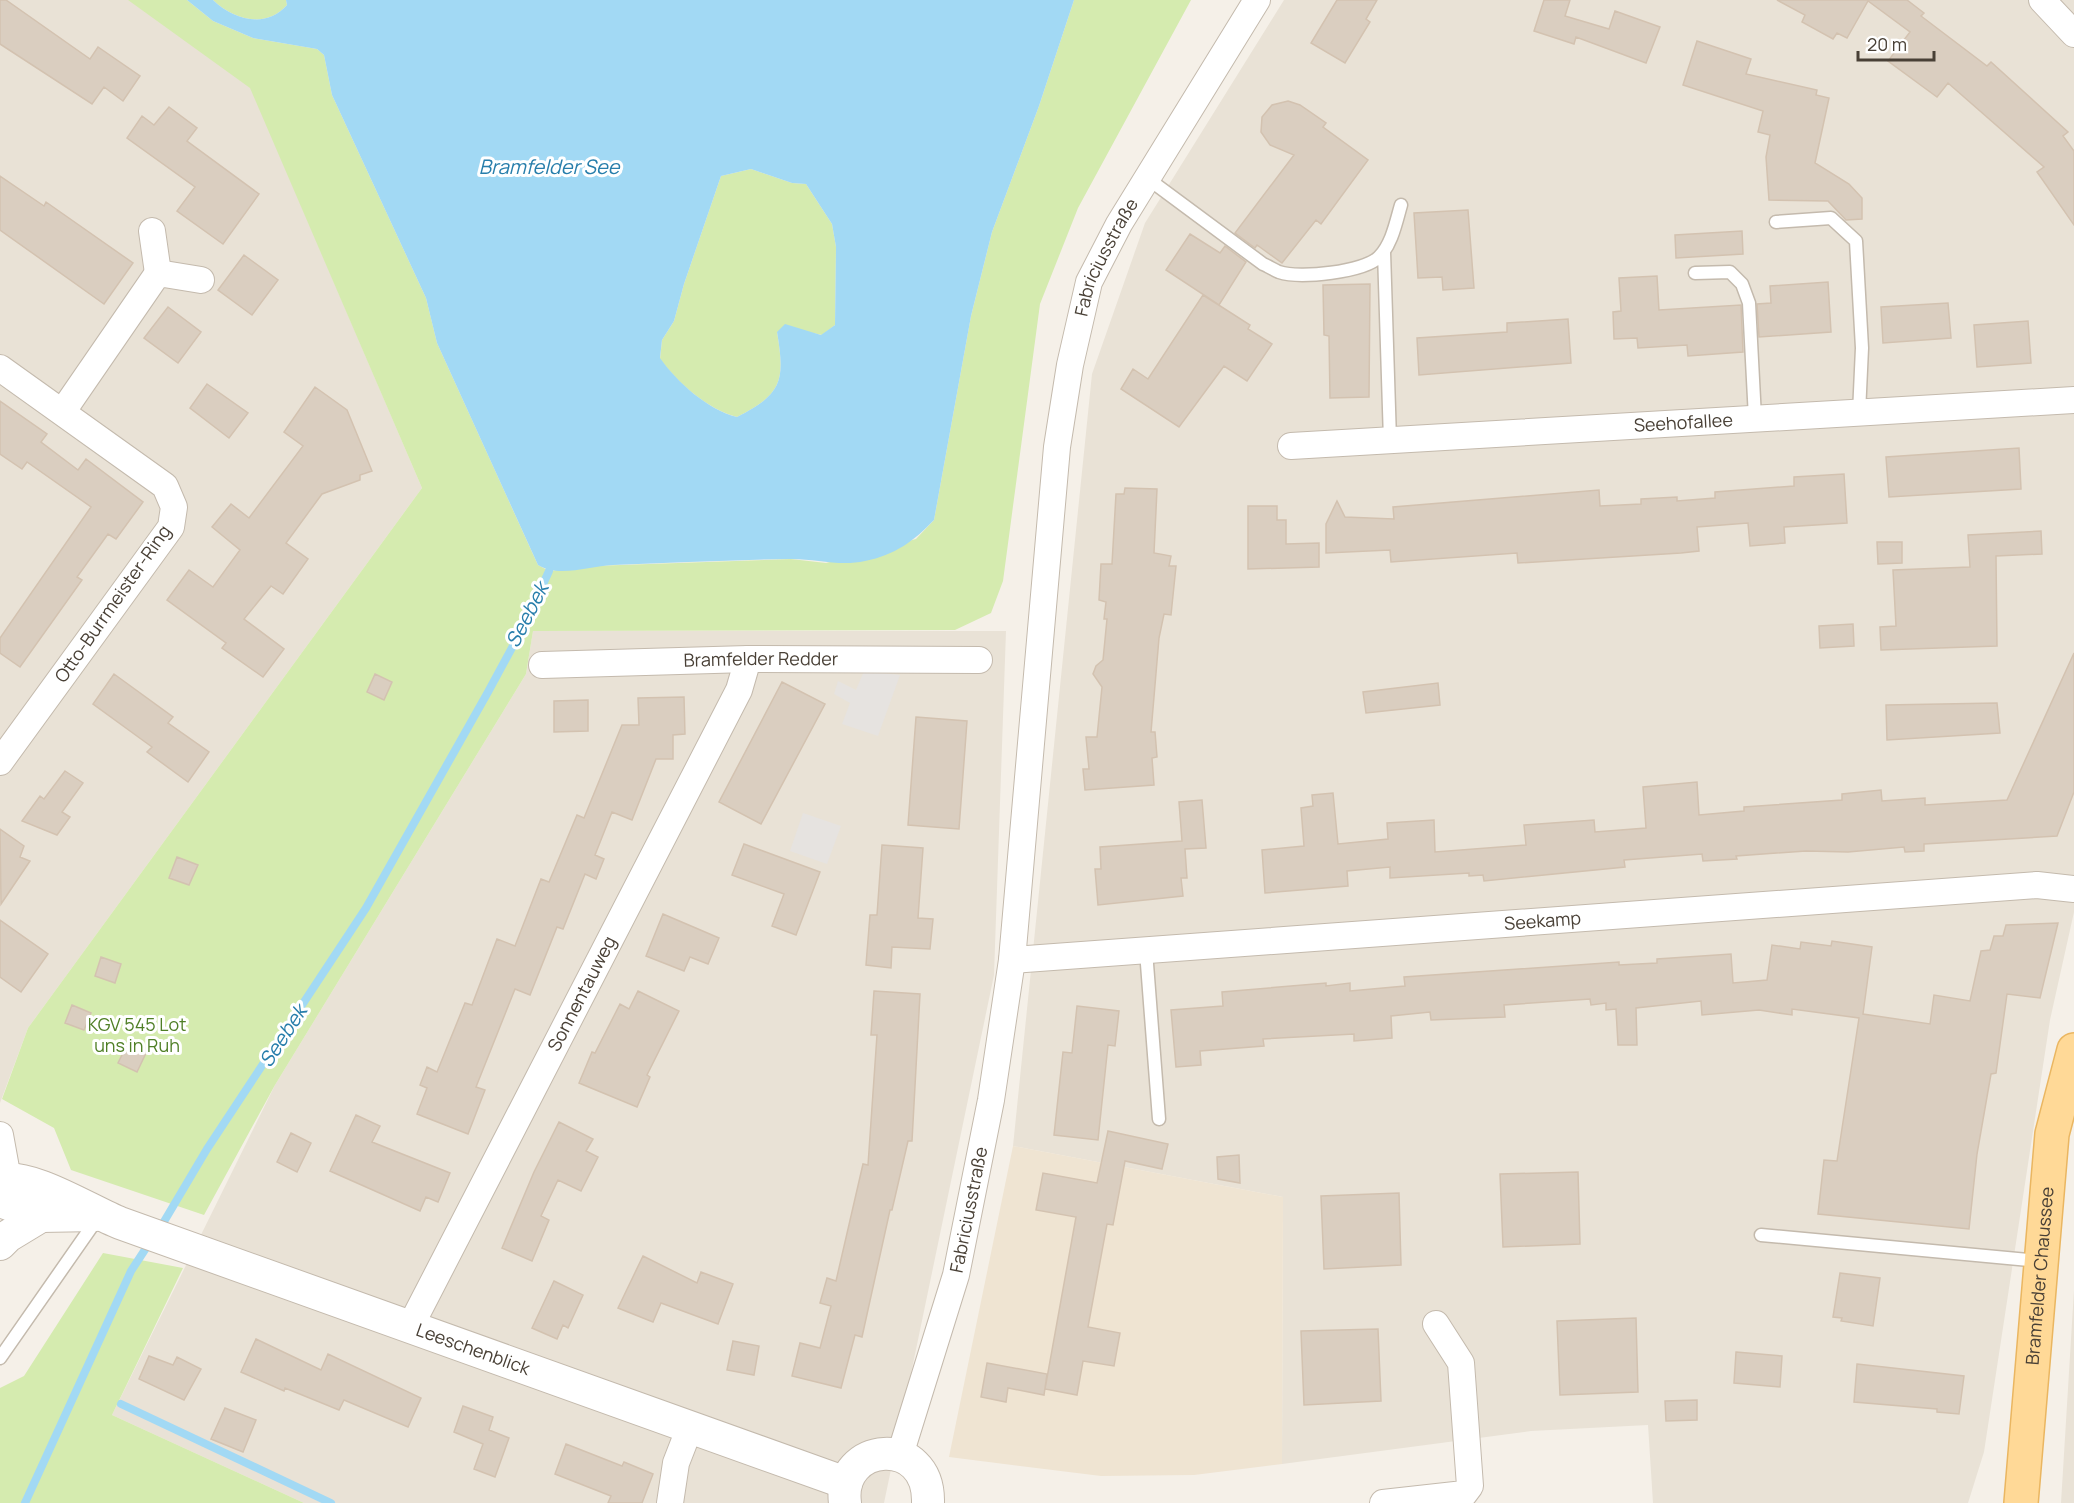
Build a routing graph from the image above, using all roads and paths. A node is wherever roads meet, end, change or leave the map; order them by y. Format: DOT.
graph roads {
  1 [pos="1257,0"];
  2 [pos="2042,0"];
  3 [pos="2074,34"];
  4 [pos="1147,178"];
  5 [pos="1401,205"];
  6 [pos="1776,222"];
  7 [pos="152,231"];
  8 [pos="1384,252"];
  9 [pos="158,273"];
  10 [pos="1695,273"];
  11 [pos="201,280"];
  12 [pos="0,368"];
  13 [pos="2074,400"];
  14 [pos="63,411"];
  15 [pos="1859,413"];
  16 [pos="1755,418"];
  17 [pos="1390,440"];
  18 [pos="1291,446"];
  19 [pos="748,659"];
  20 [pos="979,660"];
  21 [pos="542,665"];
  22 [pos="0,762"];
  23 [pos="2074,889"];
  24 [pos="1146,951"];
  25 [pos="1012,960"];
  26 [pos="2074,1050"];
  27 [pos="1159,1119"];
  28 [pos="0,1135"];
  29 [pos="3,1196"];
  30 [pos="100,1215"];
  31 [pos="41,1216"];
  32 [pos="1761,1234"];
  33 [pos="0,1244"];
  34 [pos="2040,1261"];
  35 [pos="1436,1324"];
  36 [pos="411,1327"];
  37 [pos="0,1358"];
  38 [pos="690,1427"];
  39 [pos="900,1455"];
  40 [pos="845,1493"];
  41 [pos="670,1503"];
  42 [pos="929,1503"];
  43 [pos="1383,1503"];
  44 [pos="2021,1503"];
  1 -- 4 [label="street, Fabriciusstraße"];
  2 -- 3 [label="street"];
  4 -- 8 [label="lane"];
  4 -- 25 [label="street, Fabriciusstraße"];
  5 -- 8 [label="lane"];
  6 -- 15 [label="lane"];
  7 -- 9 [label="street"];
  8 -- 17 [label="lane"];
  9 -- 11 [label="street"];
  9 -- 14 [label="street"];
  10 -- 16 [label="lane"];
  12 -- 14 [label="street, Otto-Burrmeister-Ring"];
  13 -- 15 [label="street, Seehofallee"];
  14 -- 22 [label="street, Otto-Burrmeister-Ring"];
  15 -- 16 [label="street, Seehofallee"];
  16 -- 17 [label="street, Seehofallee"];
  17 -- 18 [label="street, Seehofallee"];
  19 -- 20 [label="street, Bramfelder Redder"];
  19 -- 21 [label="street, Bramfelder Redder"];
  19 -- 36 [label="street, Sonnentauweg"];
  23 -- 24 [label="street, Seekamp"];
  24 -- 25 [label="street, Seekamp"];
  24 -- 27 [label="lane"];
  25 -- 39 [label="street, Fabriciusstraße"];
  26 -- 34 [label="main road, Bramfelder Chaussee"];
  28 -- 29 [label="street"];
  29 -- 30 [label="street, Leeschenblick"];
  29 -- 31 [label="street"];
  30 -- 31 [label="street, Leeschenblick"];
  30 -- 36 [label="street, Leeschenblick"];
  30 -- 37 [label="lane"];
  31 -- 33 [label="street"];
  32 -- 34 [label="lane"];
  34 -- 44 [label="main road, Bramfelder Chaussee"];
  35 -- 43 [label="street"];
  36 -- 38 [label="street, Leeschenblick"];
  38 -- 40 [label="street, Leeschenblick"];
  38 -- 41 [label="street"];
  39 -- 40 [label="street"];
  39 -- 42 [label="street"];
}
